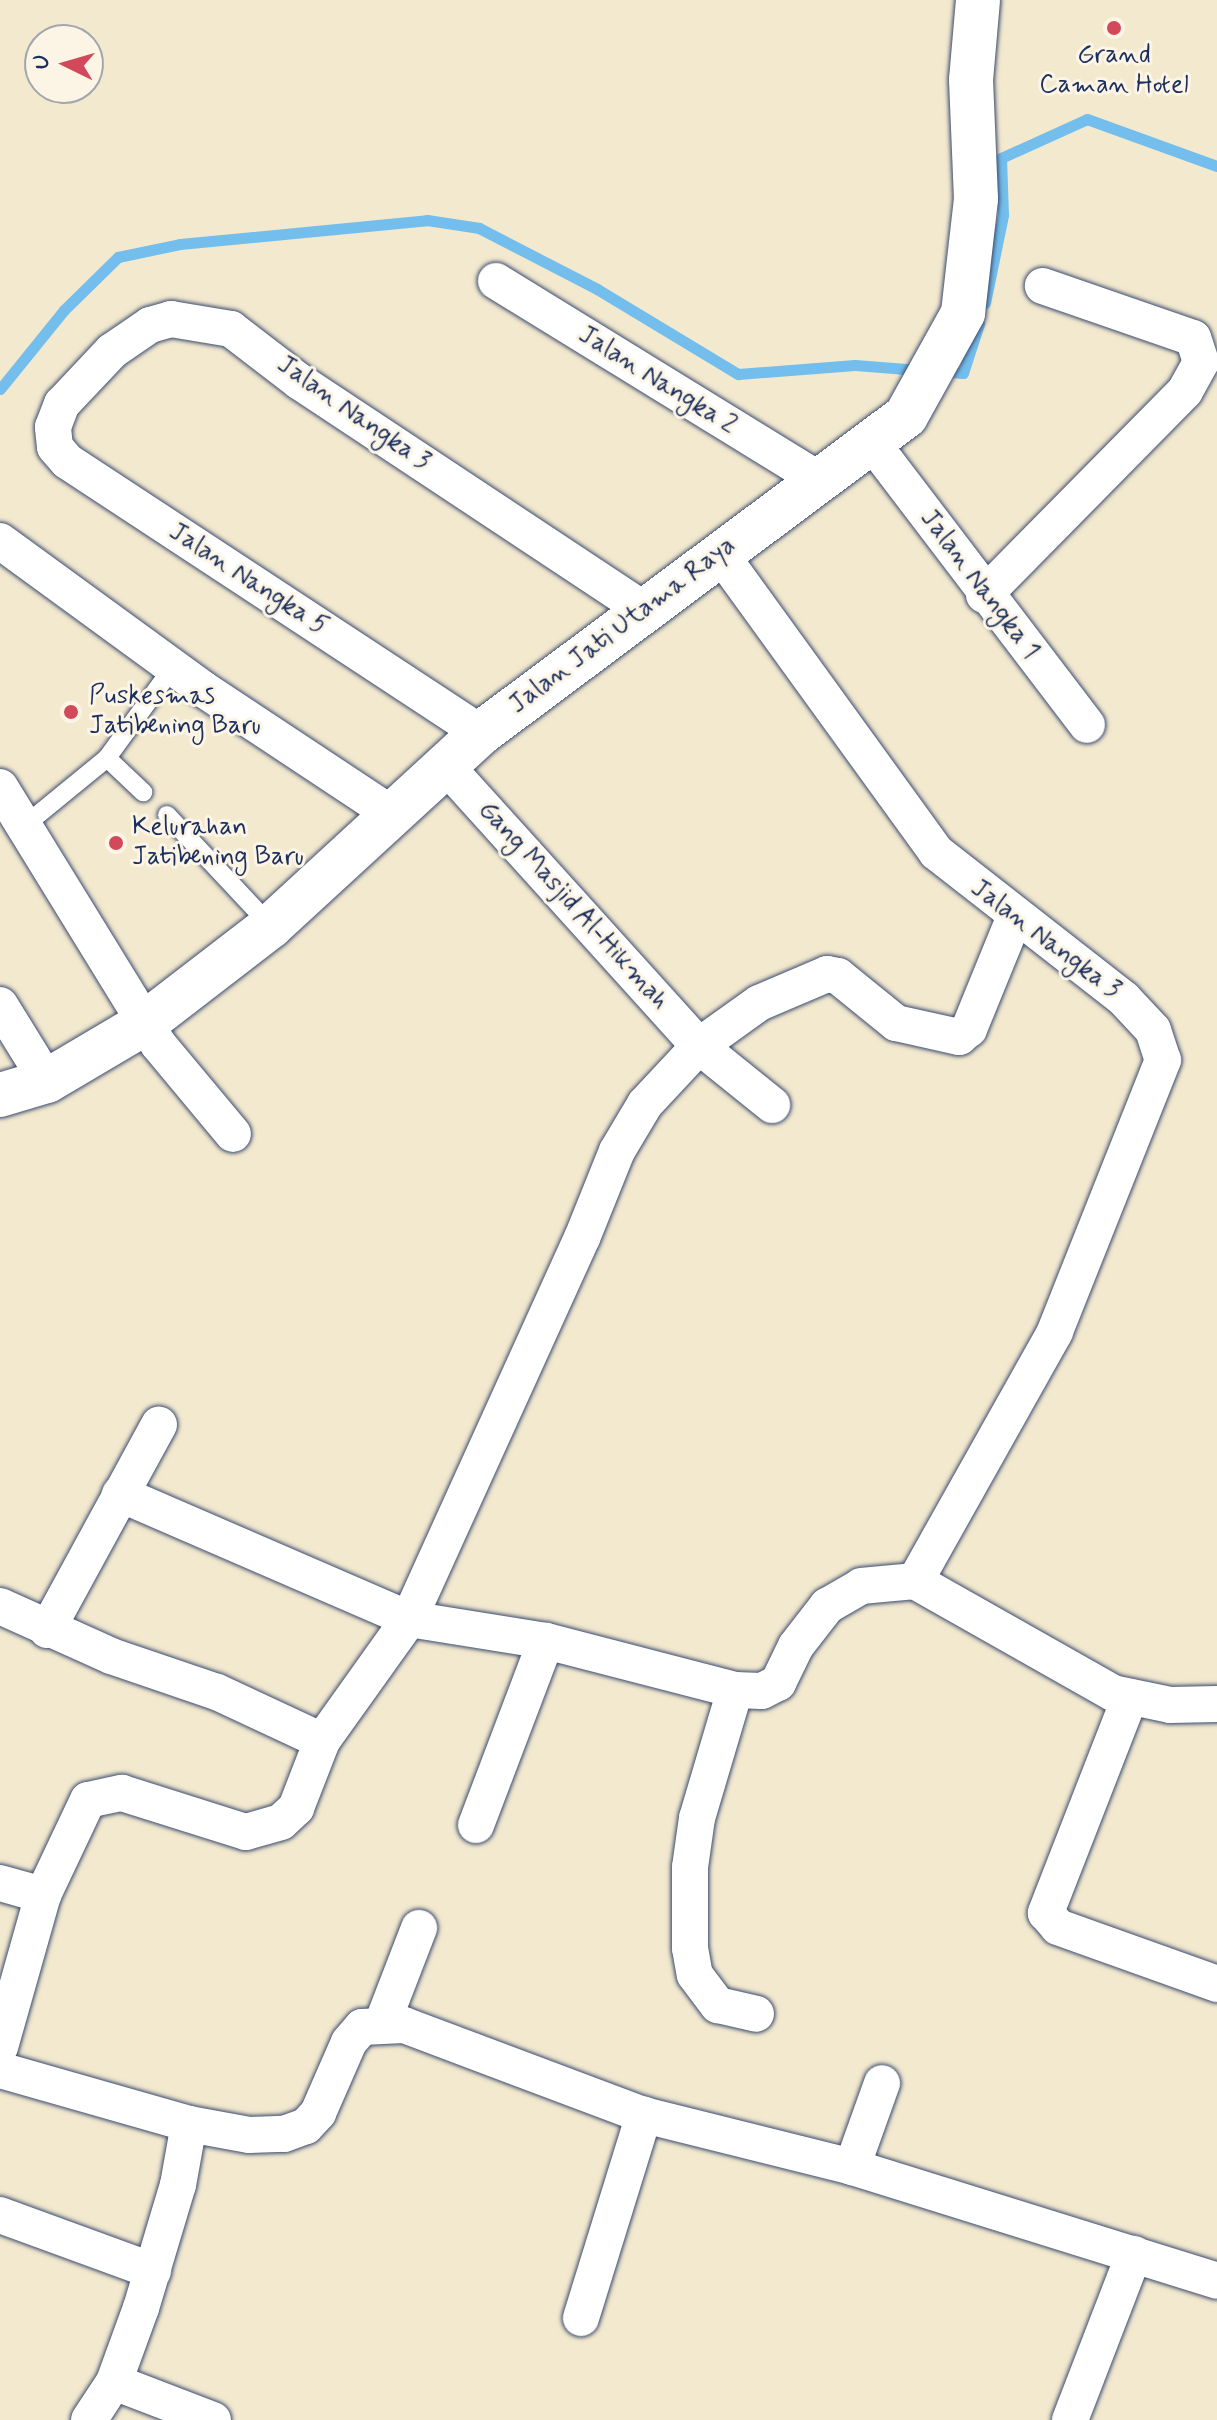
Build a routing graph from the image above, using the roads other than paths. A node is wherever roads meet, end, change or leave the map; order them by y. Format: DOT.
graph roads {
  1 [pos="978,0"];
  2 [pos="496,281"];
  3 [pos="1043,286"];
  4 [pos="62,404"];
  5 [pos="873,444"];
  6 [pos="819,480"];
  7 [pos="0,541"];
  8 [pos="719,552"];
  9 [pos="984,595"];
  10 [pos="645,610"];
  11 [pos="173,667"];
  12 [pos="1087,725"];
  13 [pos="481,733"];
  14 [pos="107,758"];
  15 [pos="446,766"];
  16 [pos="0,787"];
  17 [pos="143,792"];
  18 [pos="167,815"];
  19 [pos="395,816"];
  20 [pos="24,826"];
  21 [pos="1015,916"];
  22 [pos="271,926"];
  23 [pos="0,1005"];
  24 [pos="145,1023"];
  25 [pos="699,1046"];
  26 [pos="47,1081"];
  27 [pos="0,1095"];
  28 [pos="772,1105"];
  29 [pos="233,1134"];
  30 [pos="159,1425"];
  31 [pos="120,1494"];
  32 [pos="915,1581"];
  33 [pos="0,1606"];
  34 [pos="409,1619"];
  35 [pos="47,1630"];
  36 [pos="546,1641"];
  37 [pos="735,1690"];
  38 [pos="1130,1697"];
  39 [pos="1217,1704"];
  40 [pos="322,1741"];
  41 [pos="476,1825"];
  42 [pos="0,1883"];
  43 [pos="43,1895"];
  44 [pos="419,1928"];
  45 [pos="1217,1984"];
  46 [pos="756,2014"];
  47 [pos="382,2024"];
  48 [pos="0,2047"];
  49 [pos="0,2070"];
  50 [pos="882,2083"];
  51 [pos="644,2115"];
  52 [pos="189,2124"];
  53 [pos="852,2167"];
  54 [pos="0,2215"];
  55 [pos="1134,2254"];
  56 [pos="153,2271"];
  57 [pos="1217,2281"];
  58 [pos="581,2318"];
  59 [pos="114,2382"];
  60 [pos="89,2420"];
  61 [pos="213,2420"];
  62 [pos="1070,2420"];
  1 -- 5 [label="street, Jalan Jati Utama Raya"];
  2 -- 6 [label="street, Jalan Nangka 2"];
  3 -- 9 [label="street"];
  4 -- 10 [label="street, Jalan Nangka 3"];
  4 -- 13 [label="street, Jalan Nangka 5"];
  5 -- 6 [label="street, Jalan Jati Utama Raya"];
  5 -- 9 [label="street, Jalan Nangka 1"];
  6 -- 8 [label="street, Jalan Jati Utama Raya"];
  7 -- 11 [label="street"];
  8 -- 10 [label="street, Jalan Jati Utama Raya"];
  8 -- 21 [label="street, Jalan Nangka 3"];
  9 -- 12 [label="street, Jalan Nangka 1"];
  10 -- 13 [label="street, Jalan Jati Utama Raya"];
  11 -- 14 [label="lane"];
  11 -- 19 [label="street"];
  13 -- 15 [label="street, Jalan Jati Utama Raya"];
  14 -- 17 [label="lane"];
  14 -- 20 [label="lane"];
  15 -- 19 [label="street, Jalan Jati Utama Raya"];
  15 -- 25 [label="street, Gang Masjid Al-Hikmah"];
  16 -- 20 [label="street"];
  18 -- 22 [label="lane"];
  19 -- 22 [label="street, Jalan Jati Utama Raya"];
  20 -- 24 [label="street"];
  21 -- 25 [label="street"];
  21 -- 32 [label="street, Jalan Nangka 3"];
  22 -- 24 [label="street, Jalan Jati Utama Raya"];
  23 -- 26 [label="street"];
  24 -- 26 [label="street, Jalan Jati Utama Raya"];
  24 -- 29 [label="street"];
  25 -- 28 [label="street, Gang Masjid Al-Hikmah"];
  25 -- 34 [label="street"];
  26 -- 27 [label="street, Jalan Jati Utama Raya"];
  30 -- 31 [label="street"];
  31 -- 34 [label="street"];
  31 -- 35 [label="street"];
  32 -- 37 [label="street"];
  32 -- 38 [label="street"];
  33 -- 35 [label="street"];
  34 -- 36 [label="street"];
  34 -- 40 [label="street"];
  35 -- 40 [label="street"];
  36 -- 37 [label="street"];
  36 -- 41 [label="street"];
  37 -- 46 [label="street"];
  38 -- 39 [label="street"];
  38 -- 45 [label="street"];
  40 -- 43 [label="street"];
  42 -- 43 [label="street"];
  43 -- 48 [label="street"];
  44 -- 47 [label="street"];
  47 -- 51 [label="street"];
  47 -- 52 [label="street"];
  49 -- 52 [label="street"];
  50 -- 53 [label="street"];
  51 -- 53 [label="street"];
  51 -- 58 [label="street"];
  52 -- 56 [label="street"];
  53 -- 55 [label="street"];
  54 -- 56 [label="street"];
  55 -- 57 [label="street"];
  55 -- 62 [label="street"];
  56 -- 59 [label="street"];
  59 -- 60 [label="street"];
  59 -- 61 [label="street"];
}
